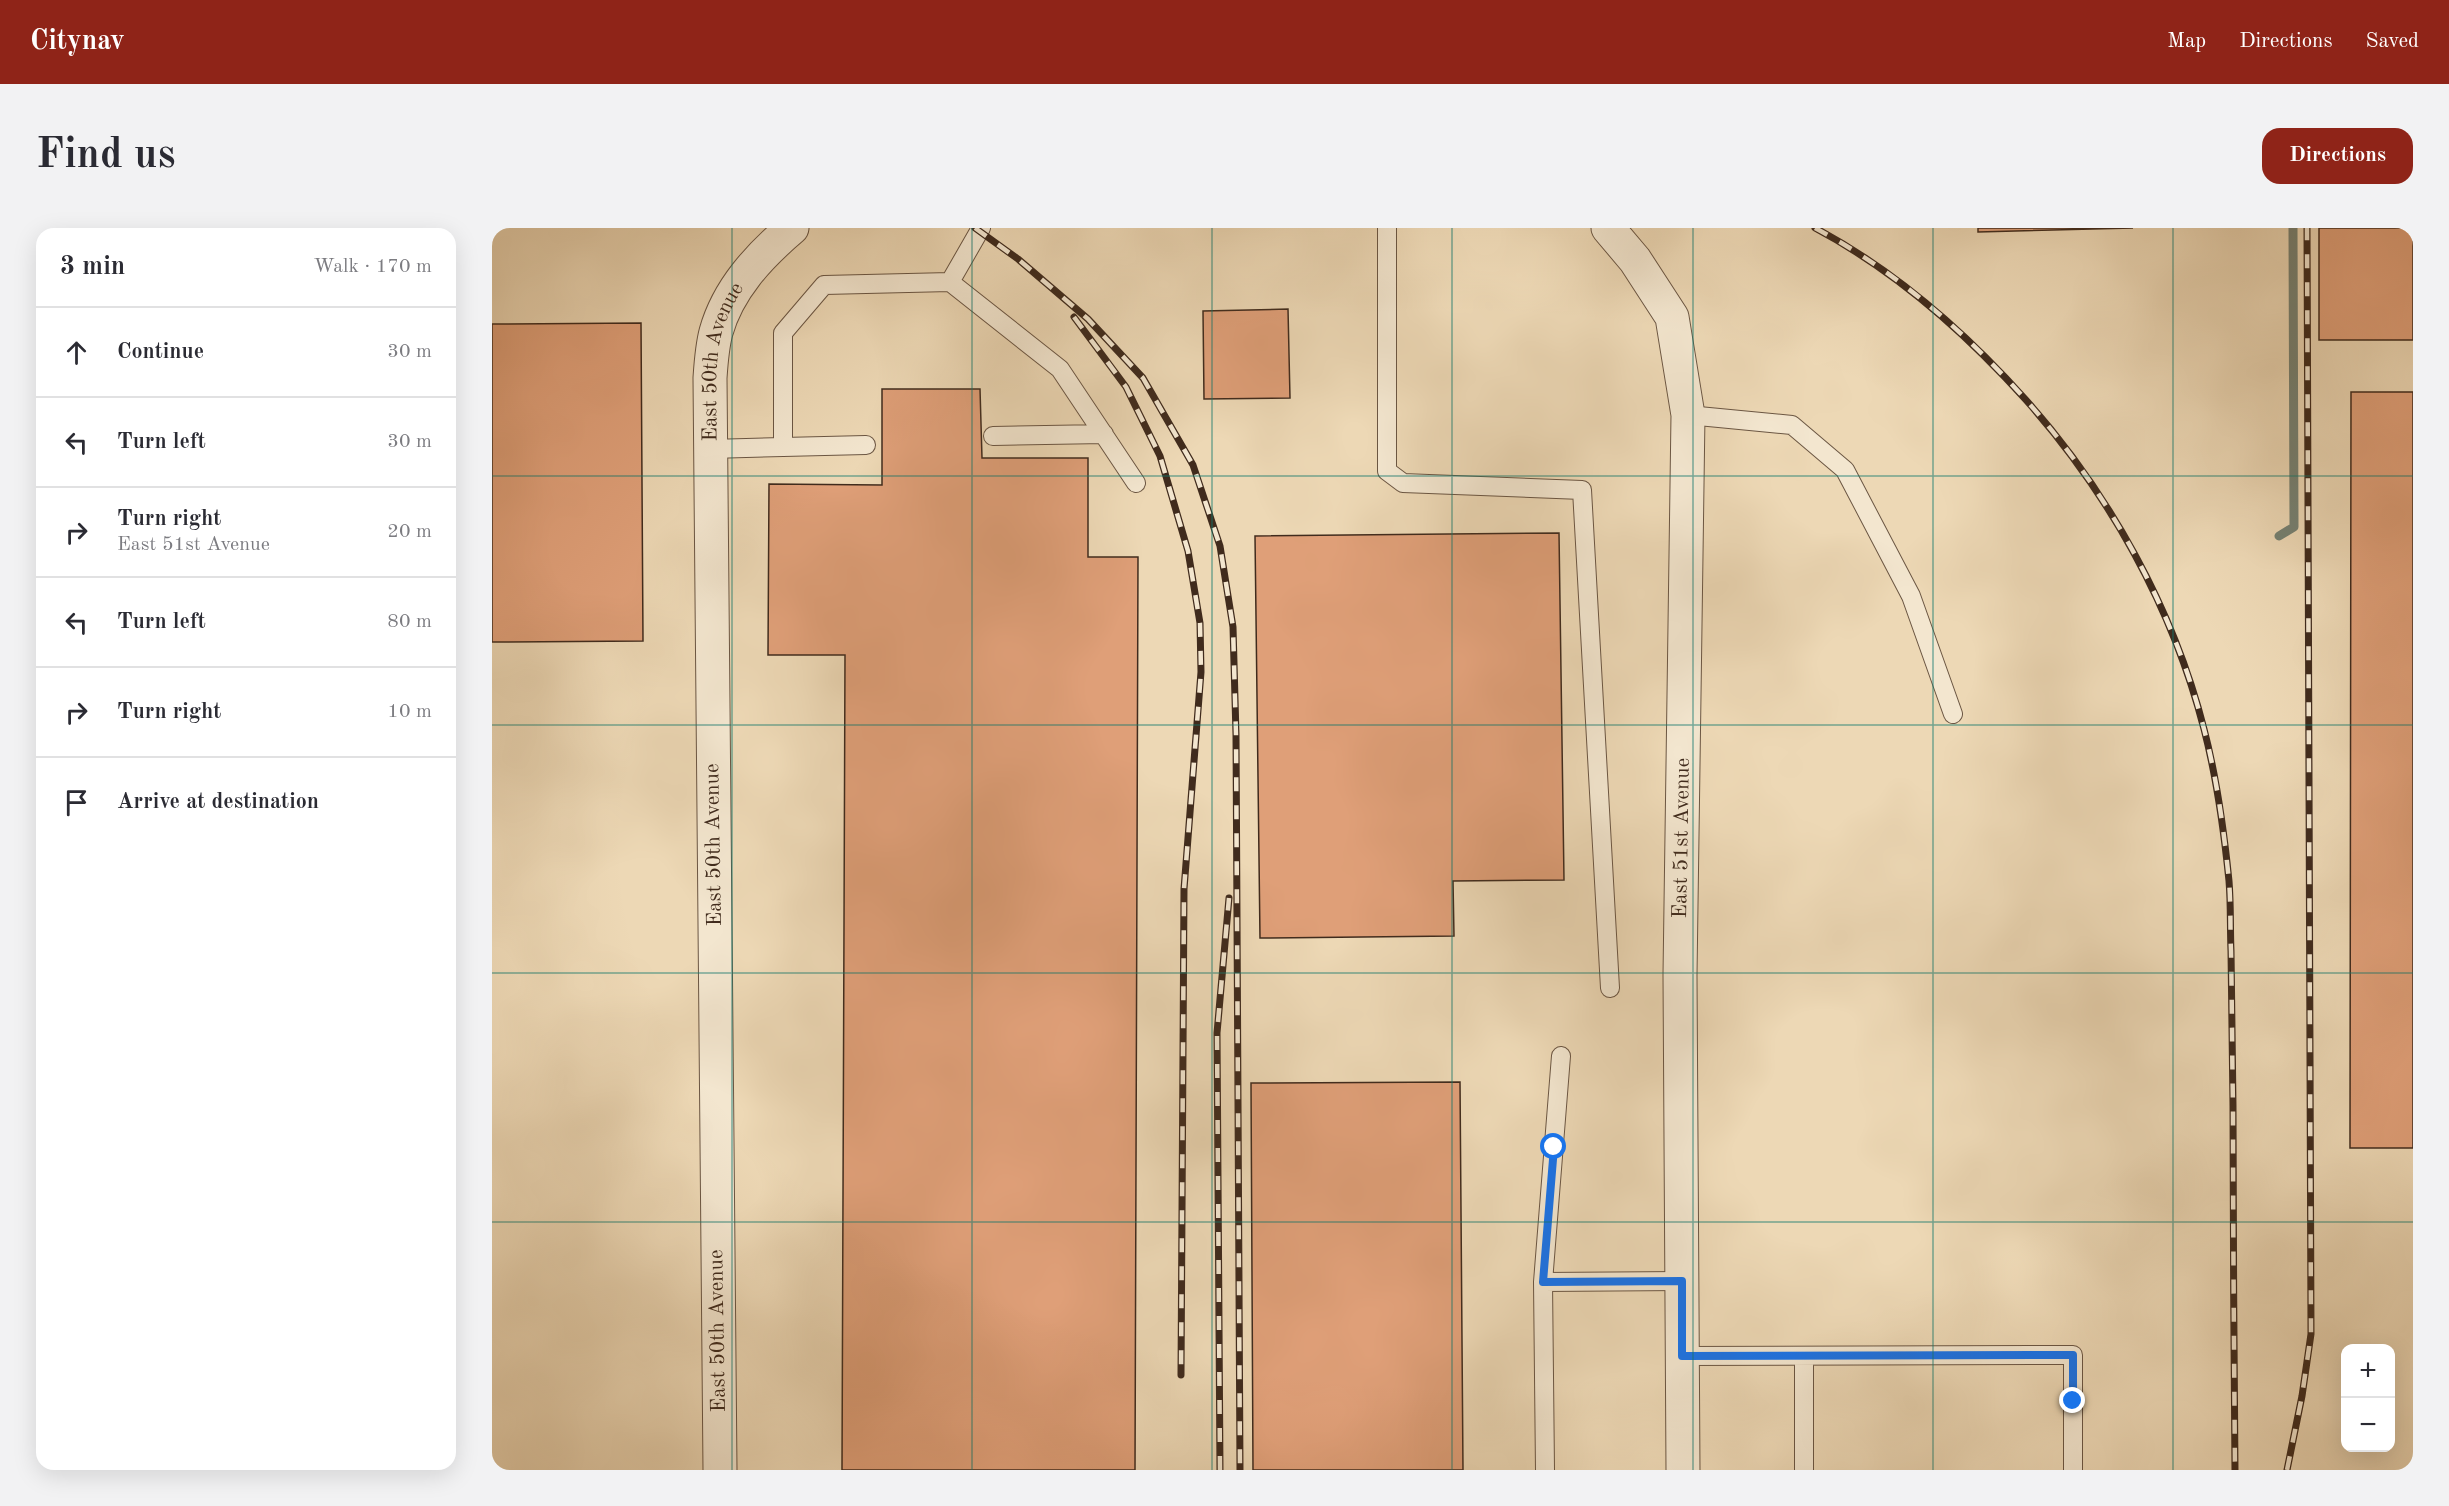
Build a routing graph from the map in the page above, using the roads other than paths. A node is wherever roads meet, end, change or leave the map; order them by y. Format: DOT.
graph roads {
  1 [pos="981,228"];
  2 [pos="1387,228"];
  3 [pos="1608,228"];
  4 [pos="784,234"];
  5 [pos="950,282"];
  6 [pos="1689,415"];
  7 [pos="1104,434"];
  8 [pos="993,436"];
  9 [pos="866,445"];
  10 [pos="783,447"];
  11 [pos="710,449"];
  12 [pos="1136,483"];
  13 [pos="1953,714"];
  14 [pos="1610,988"];
  15 [pos="1562,1056"];
  16 [pos="1682,1281"];
  17 [pos="1543,1282"];
  18 [pos="1682,1356"];
  19 [pos="1804,1356"];
  20 [pos="720,1470"];
  21 [pos="1545,1470"];
  22 [pos="1683,1470"];
  23 [pos="1804,1470"];
  24 [pos="2073,1470"];
  1 -- 5 [label="lane"];
  2 -- 14 [label="lane"];
  3 -- 6 [label="street, East 51st Avenue"];
  4 -- 11 [label="street, East 50th Avenue"];
  5 -- 7 [label="lane"];
  5 -- 10 [label="lane"];
  6 -- 13 [label="lane"];
  6 -- 16 [label="street, East 51st Avenue"];
  7 -- 8 [label="lane"];
  7 -- 12 [label="lane"];
  9 -- 10 [label="lane"];
  10 -- 11 [label="lane"];
  11 -- 20 [label="street, East 50th Avenue"];
  15 -- 17 [label="lane"];
  16 -- 17 [label="lane"];
  16 -- 18 [label="street, East 51st Avenue"];
  17 -- 21 [label="lane"];
  18 -- 19 [label="lane"];
  18 -- 22 [label="street, East 51st Avenue"];
  19 -- 23 [label="lane"];
  19 -- 24 [label="lane"];
}
